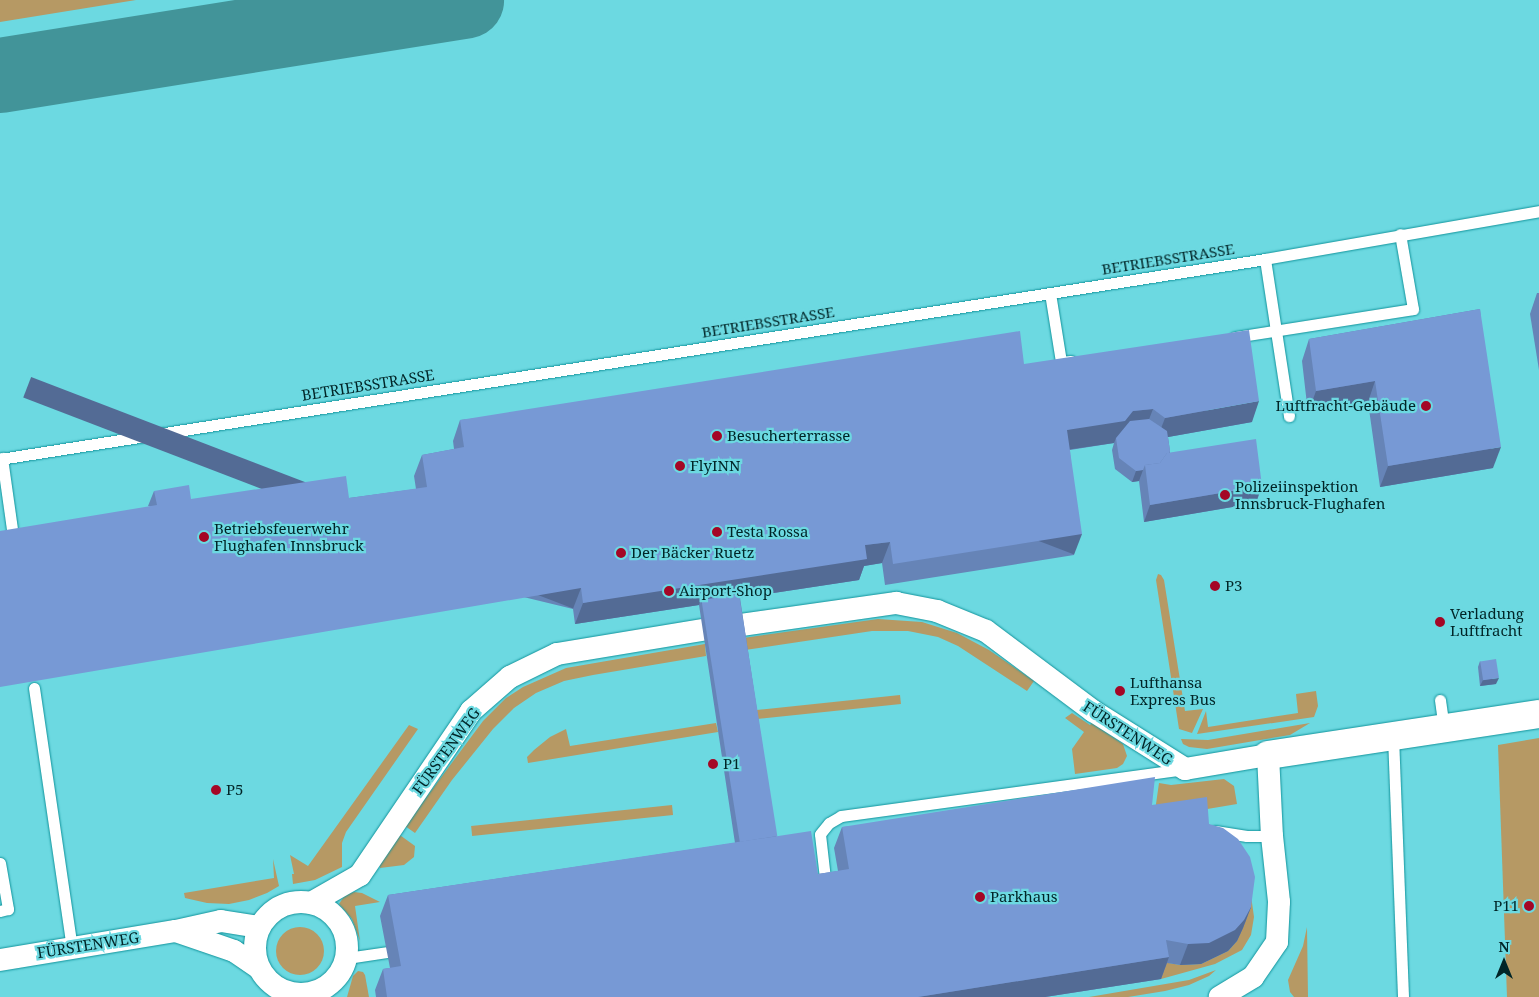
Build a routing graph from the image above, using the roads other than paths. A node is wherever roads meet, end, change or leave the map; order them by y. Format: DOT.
graph roads {
  1 [pos="1539,210"];
  2 [pos="1400,234"];
  3 [pos="1265,259"];
  4 [pos="1050,293"];
  5 [pos="1276,332"];
  6 [pos="1227,339"];
  7 [pos="1080,360"];
  8 [pos="1289,416"];
  9 [pos="1,458"];
  10 [pos="16,556"];
  11 [pos="741,625"];
  12 [pos="702,630"];
  13 [pos="31,672"];
  14 [pos="1440,700"];
  15 [pos="1539,714"];
  16 [pos="1444,729"];
  17 [pos="1393,736"];
  18 [pos="1268,755"];
  19 [pos="1185,769"];
  20 [pos="1201,831"];
  21 [pos="1272,836"];
  22 [pos="0,863"];
  23 [pos="827,892"];
  24 [pos="311,903"];
  25 [pos="0,911"];
  26 [pos="260,928"];
  27 [pos="176,931"];
  28 [pos="72,948"];
  29 [pos="387,952"];
  30 [pos="347,958"];
  31 [pos="0,960"];
  32 [pos="259,968"];
  33 [pos="322,994"];
  34 [pos="1220,997"];
  35 [pos="1403,997"];
  1 -- 2 [label="lane, BETRIEBSSTRASSE"];
  2 -- 3 [label="lane, BETRIEBSSTRASSE"];
  2 -- 5 [label="lane"];
  3 -- 4 [label="lane, BETRIEBSSTRASSE"];
  3 -- 5 [label="lane"];
  4 -- 7 [label="lane"];
  4 -- 9 [label="lane, BETRIEBSSTRASSE"];
  5 -- 6 [label="lane"];
  5 -- 8 [label="lane"];
  9 -- 10 [label="lane"];
  11 -- 19 [label="street, FÜRSTENWEG"];
  12 -- 24 [label="street, FÜRSTENWEG"];
  13 -- 28 [label="lane"];
  14 -- 16 [label="lane"];
  15 -- 16 [label="street, FÜRSTENWEG"];
  16 -- 17 [label="street, FÜRSTENWEG"];
  17 -- 18 [label="street, FÜRSTENWEG"];
  17 -- 35 [label="lane"];
  18 -- 19 [label="street, FÜRSTENWEG"];
  18 -- 21 [label="street"];
  19 -- 23 [label="lane"];
  20 -- 21 [label="lane"];
  21 -- 34 [label="street"];
  22 -- 25 [label="lane"];
  24 -- 26 [label="street"];
  24 -- 30 [label="street"];
  26 -- 27 [label="street, FÜRSTENWEG"];
  26 -- 32 [label="street"];
  27 -- 28 [label="street, FÜRSTENWEG"];
  27 -- 32 [label="street, FÜRSTENWEG"];
  28 -- 31 [label="street, FÜRSTENWEG"];
  29 -- 30 [label="lane"];
  30 -- 33 [label="street"];
  32 -- 33 [label="street"];
}
